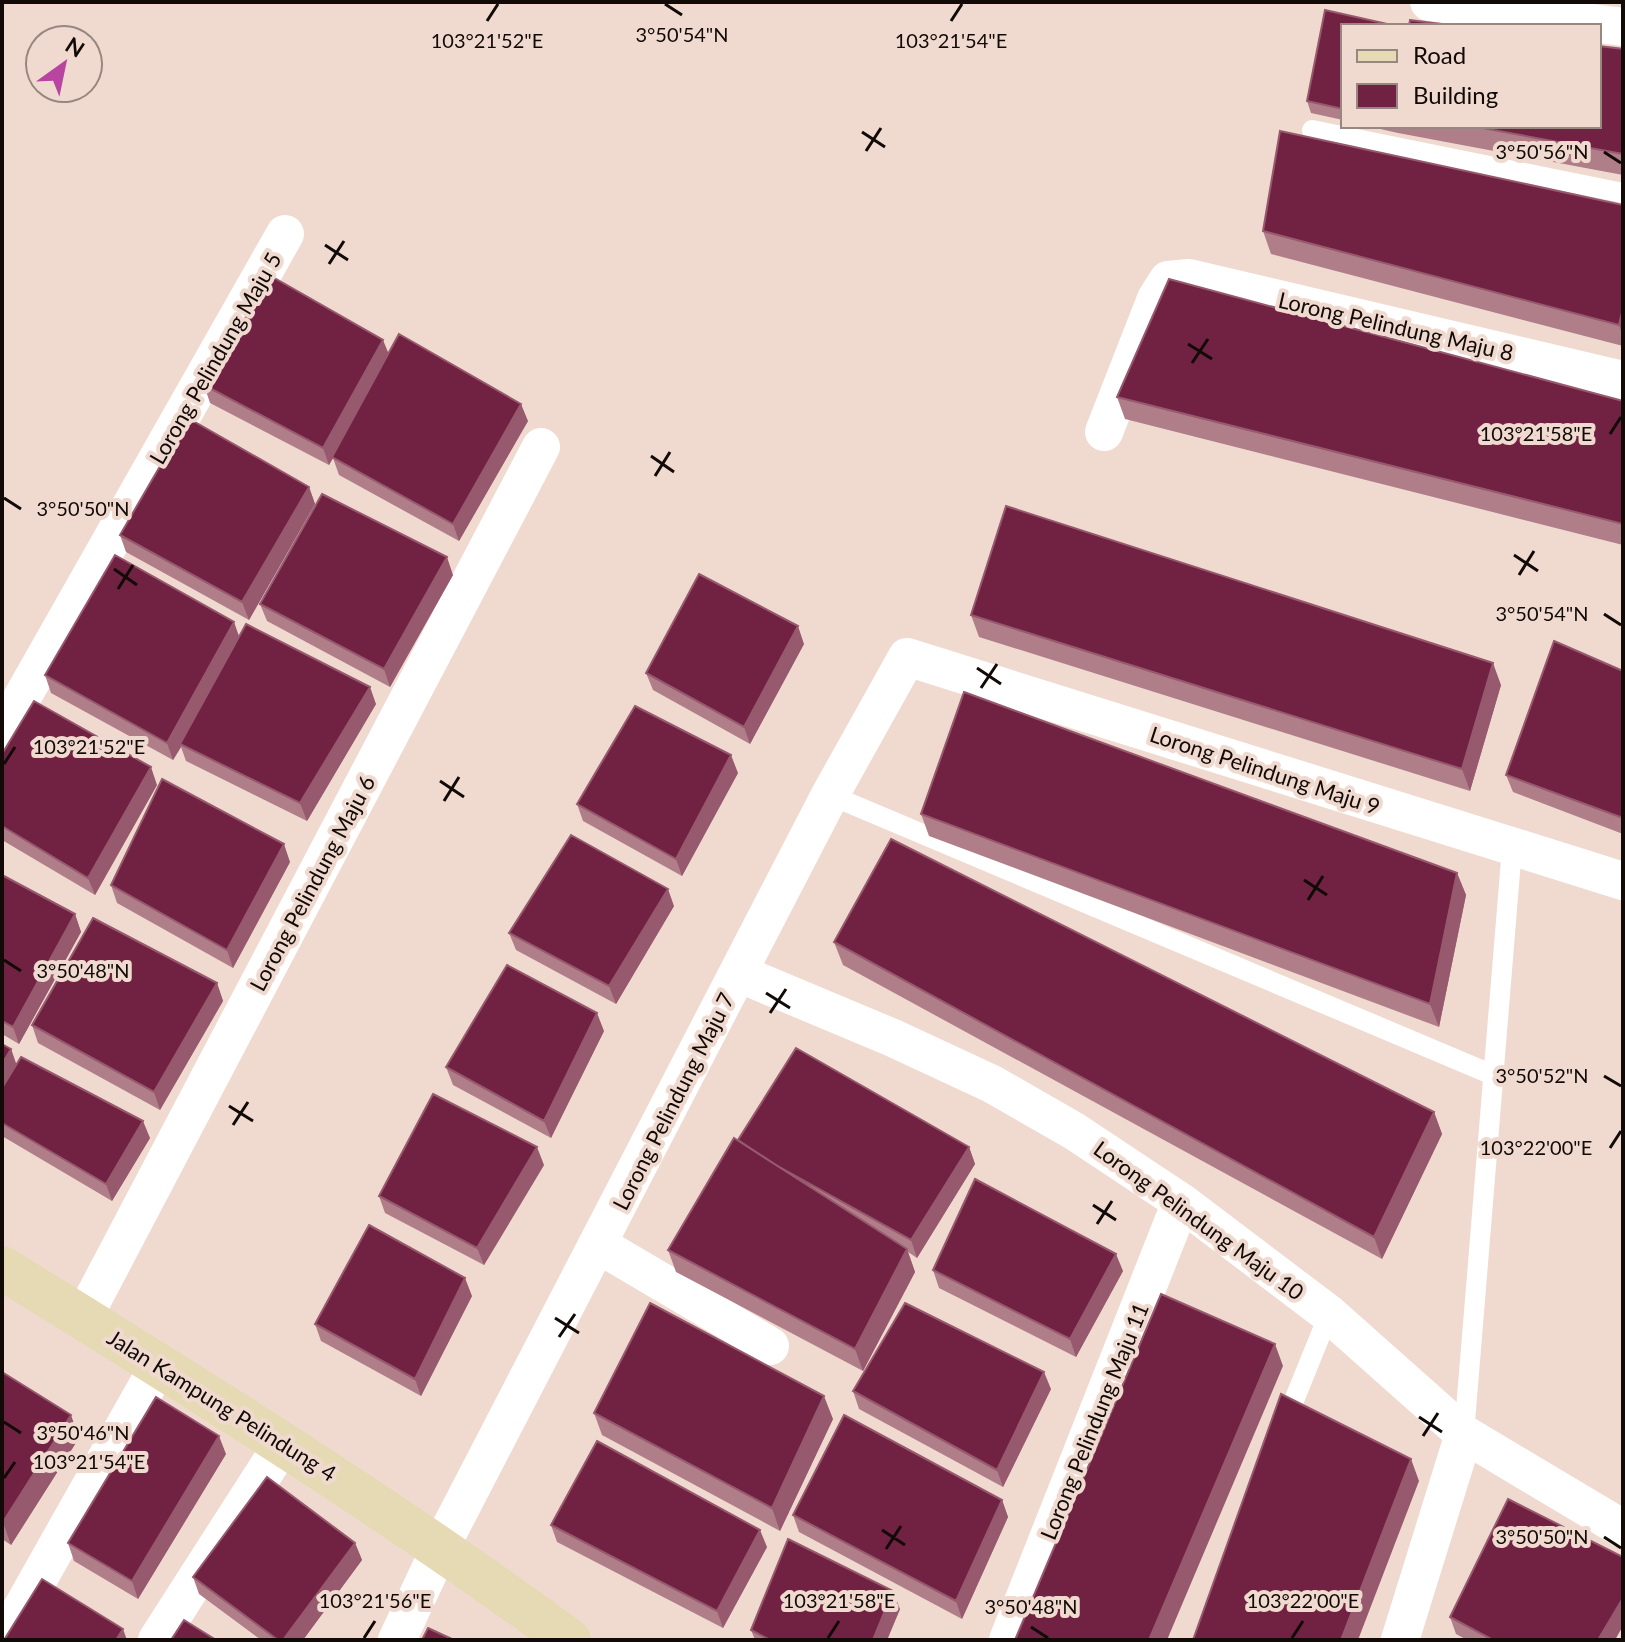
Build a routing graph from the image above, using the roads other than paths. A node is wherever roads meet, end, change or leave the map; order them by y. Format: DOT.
graph roads {
  1 [pos="1429,2"];
  2 [pos="1600,24"];
  3 [pos="1601,24"];
  4 [pos="1623,27"];
  5 [pos="1312,130"];
  6 [pos="1623,193"];
  7 [pos="285,234"];
  8 [pos="1623,380"];
  9 [pos="1104,432"];
  10 [pos="541,447"];
  11 [pos="907,657"];
  12 [pos="2,733"];
  13 [pos="830,795"];
  14 [pos="1512,848"];
  15 [pos="1623,881"];
  16 [pos="738,973"];
  17 [pos="1493,1075"];
  18 [pos="1181,1202"];
  19 [pos="599,1245"];
  20 [pos="2,1268"];
  21 [pos="1329,1314"];
  22 [pos="83,1318"];
  23 [pos="770,1346"];
  24 [pos="159,1365"];
  25 [pos="1464,1434"];
  26 [pos="284,1442"];
  27 [pos="1276,1447"];
  28 [pos="1623,1529"];
  29 [pos="441,1546"];
  30 [pos="13,1597"];
  31 [pos="4,1640"];
  32 [pos="157,1640"];
  33 [pos="397,1640"];
  34 [pos="569,1640"];
  35 [pos="1008,1640"];
  36 [pos="1400,1640"];
  1 -- 2 [label="street"];
  3 -- 4 [label="street"];
  5 -- 6 [label="lane"];
  7 -- 12 [label="street, Lorong Pelindung Maju 5"];
  8 -- 9 [label="street, Lorong Pelindung Maju 8"];
  10 -- 22 [label="street, Lorong Pelindung Maju 6"];
  11 -- 13 [label="street, Lorong Pelindung Maju 7"];
  11 -- 14 [label="street, Lorong Pelindung Maju 9"];
  13 -- 16 [label="street, Lorong Pelindung Maju 7"];
  13 -- 17 [label="lane"];
  14 -- 15 [label="street, Lorong Pelindung Maju 9"];
  14 -- 17 [label="lane"];
  16 -- 18 [label="street, Lorong Pelindung Maju 10"];
  16 -- 19 [label="street, Lorong Pelindung Maju 7"];
  17 -- 25 [label="lane"];
  18 -- 21 [label="street, Lorong Pelindung Maju 10"];
  18 -- 35 [label="street, Lorong Pelindung Maju 11"];
  19 -- 23 [label="street"];
  19 -- 29 [label="street, Lorong Pelindung Maju 7"];
  20 -- 22 [label="street, Jalan Kampung Pelindung 4"];
  21 -- 25 [label="street, Lorong Pelindung Maju 10"];
  21 -- 27 [label="lane"];
  22 -- 24 [label="street, Jalan Kampung Pelindung 4"];
  24 -- 26 [label="street, Jalan Kampung Pelindung 4"];
  24 -- 30 [label="street"];
  25 -- 28 [label="street, Lorong Pelindung Maju 10"];
  25 -- 36 [label="street"];
  26 -- 29 [label="street, Jalan Kampung Pelindung 4"];
  26 -- 32 [label="street"];
  29 -- 33 [label="street, Lorong Pelindung Maju 7"];
  29 -- 34 [label="street, Jalan Kampung Pelindung 4"];
  30 -- 31 [label="street"];
}
